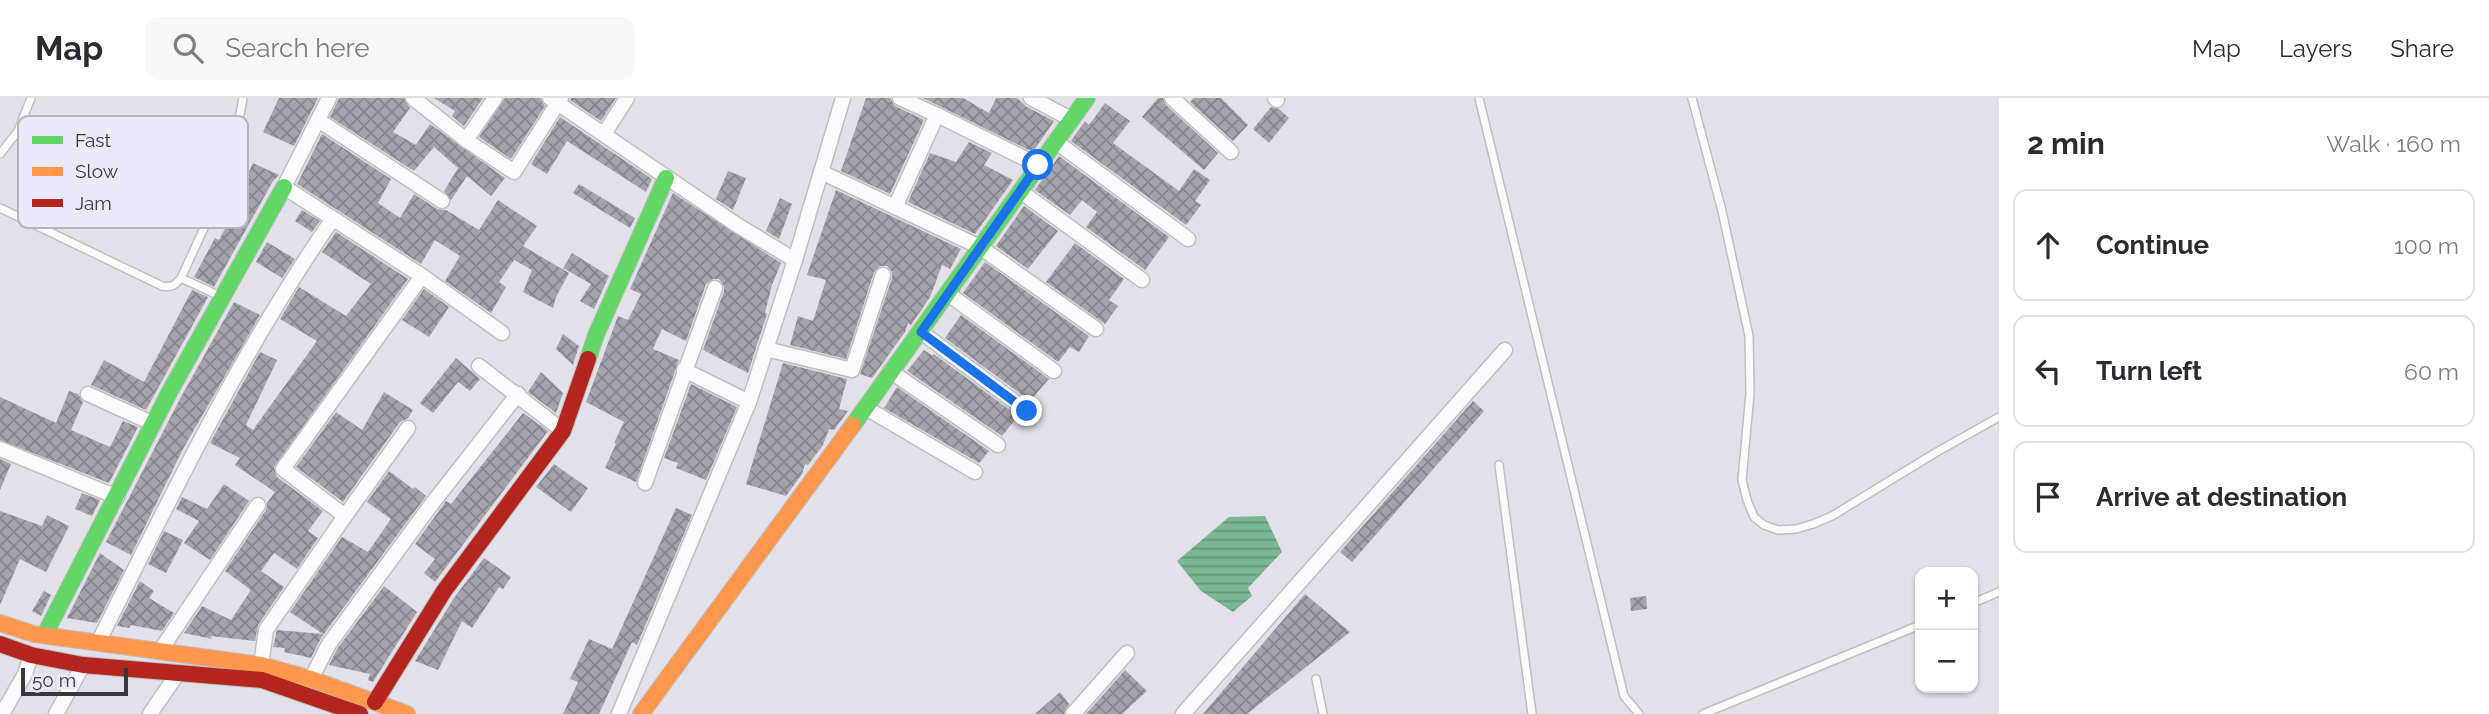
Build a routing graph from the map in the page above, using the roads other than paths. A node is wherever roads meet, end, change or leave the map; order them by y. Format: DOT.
graph roads {
  1 [pos="31,98"];
  2 [pos="243,98"];
  3 [pos="329,98"];
  4 [pos="495,98"];
  5 [pos="627,98"];
  6 [pos="843,98"];
  7 [pos="900,98"];
  8 [pos="1031,98"];
  9 [pos="1087,98"];
  10 [pos="1172,98"];
  11 [pos="1479,98"];
  12 [pos="1692,98"];
  13 [pos="418,99"];
  14 [pos="556,100"];
  15 [pos="937,115"];
  16 [pos="24,116"];
  17 [pos="240,116"];
  18 [pos="1070,119"];
  19 [pos="318,120"];
  20 [pos="18,131"];
  21 [pos="604,134"];
  22 [pos="467,140"];
  23 [pos="1055,141"];
  24 [pos="1231,152"];
  25 [pos="0,154"];
  26 [pos="1038,165"];
  27 [pos="821,172"];
  28 [pos="666,178"];
  29 [pos="284,187"];
  30 [pos="1020,191"];
  31 [pos="442,201"];
  32 [pos="895,207"];
  33 [pos="0,208"];
  34 [pos="18,217"];
  35 [pos="332,220"];
  36 [pos="42,228"];
  37 [pos="204,228"];
  38 [pos="1188,239"];
  39 [pos="980,247"];
  40 [pos="795,260"];
  41 [pos="883,275"];
  42 [pos="422,276"];
  43 [pos="181,278"];
  44 [pos="1142,280"];
  45 [pos="715,288"];
  46 [pos="947,293"];
  47 [pos="223,297"];
  48 [pos="1096,329"];
  49 [pos="921,332"];
  50 [pos="502,333"];
  51 [pos="766,349"];
  52 [pos="1505,350"];
  53 [pos="479,366"];
  54 [pos="684,370"];
  55 [pos="890,371"];
  56 [pos="1054,371"];
  57 [pos="88,394"];
  58 [pos="518,394"];
  59 [pos="749,402"];
  60 [pos="866,408"];
  61 [pos="1027,411"];
  62 [pos="1999,418"];
  63 [pos="154,424"];
  64 [pos="408,428"];
  65 [pos="564,430"];
  66 [pos="998,445"];
  67 [pos="0,449"];
  68 [pos="1499,465"];
  69 [pos="975,472"];
  70 [pos="645,483"];
  71 [pos="117,497"];
  72 [pos="258,505"];
  73 [pos="345,516"];
  74 [pos="1999,592"];
  75 [pos="1978,601"];
  76 [pos="0,623"];
  77 [pos="1915,627"];
  78 [pos="45,634"];
  79 [pos="98,643"];
  80 [pos="0,644"];
  81 [pos="160,651"];
  82 [pos="1127,653"];
  83 [pos="31,655"];
  84 [pos="83,665"];
  85 [pos="261,665"];
  86 [pos="178,673"];
  87 [pos="311,679"];
  88 [pos="1316,679"];
  89 [pos="375,702"];
  90 [pos="352,713"];
  91 [pos="2,714"];
  92 [pos="56,714"];
  93 [pos="150,714"];
  94 [pos="407,714"];
  95 [pos="619,714"];
  96 [pos="642,714"];
  97 [pos="1073,714"];
  98 [pos="1183,714"];
  99 [pos="1322,714"];
  100 [pos="1532,714"];
  101 [pos="1640,714"];
  102 [pos="1703,714"];
  1 -- 16 [label="lane"];
  2 -- 17 [label="lane"];
  3 -- 19 [label="street"];
  4 -- 22 [label="street"];
  5 -- 21 [label="street"];
  6 -- 27 [label="street"];
  7 -- 15 [label="street"];
  8 -- 18 [label="street"];
  9 -- 18 [label="street"];
  10 -- 24 [label="street"];
  11 -- 101 [label="lane"];
  12 -- 62 [label="lane"];
  13 -- 22 [label="street"];
  14 -- 21 [label="street"];
  14 -- 22 [label="street"];
  15 -- 26 [label="street"];
  15 -- 32 [label="street"];
  18 -- 23 [label="street"];
  19 -- 29 [label="street"];
  19 -- 31 [label="street"];
  20 -- 25 [label="lane"];
  21 -- 28 [label="street"];
  23 -- 26 [label="street"];
  23 -- 38 [label="street"];
  26 -- 30 [label="street"];
  27 -- 32 [label="street"];
  27 -- 40 [label="street"];
  28 -- 40 [label="street"];
  28 -- 65 [label="street"];
  29 -- 35 [label="street"];
  29 -- 47 [label="street"];
  30 -- 39 [label="street"];
  30 -- 44 [label="street"];
  32 -- 39 [label="street"];
  33 -- 34 [label="lane"];
  35 -- 42 [label="street"];
  35 -- 79 [label="street"];
  36 -- 43 [label="lane"];
  37 -- 43 [label="lane"];
  39 -- 46 [label="street"];
  39 -- 48 [label="street"];
  40 -- 51 [label="street"];
  41 -- 51 [label="street"];
  42 -- 50 [label="street"];
  42 -- 73 [label="street"];
  43 -- 47 [label="lane"];
  45 -- 54 [label="street"];
  46 -- 49 [label="street"];
  46 -- 56 [label="street"];
  47 -- 63 [label="street"];
  49 -- 55 [label="street"];
  49 -- 61 [label="street"];
  51 -- 59 [label="street"];
  52 -- 98 [label="street"];
  53 -- 58 [label="street"];
  54 -- 59 [label="street"];
  54 -- 70 [label="street"];
  55 -- 60 [label="street"];
  55 -- 66 [label="street"];
  57 -- 63 [label="street"];
  58 -- 65 [label="street"];
  58 -- 87 [label="street"];
  59 -- 95 [label="street"];
  60 -- 69 [label="street"];
  60 -- 96 [label="street"];
  63 -- 71 [label="street"];
  64 -- 73 [label="street"];
  65 -- 89 [label="street"];
  67 -- 71 [label="street"];
  68 -- 100 [label="lane"];
  71 -- 78 [label="street"];
  72 -- 81 [label="street"];
  73 -- 85 [label="street"];
  74 -- 75 [label="lane"];
  76 -- 78 [label="street"];
  77 -- 102 [label="lane"];
  78 -- 79 [label="street"];
  79 -- 81 [label="street"];
  80 -- 83 [label="street"];
  81 -- 85 [label="street"];
  82 -- 97 [label="street"];
  83 -- 84 [label="street"];
  83 -- 91 [label="street"];
  84 -- 86 [label="street"];
  84 -- 92 [label="street"];
  85 -- 87 [label="street"];
  86 -- 90 [label="street"];
  86 -- 93 [label="street"];
  87 -- 89 [label="street"];
  88 -- 99 [label="lane"];
  89 -- 94 [label="street"];
}
